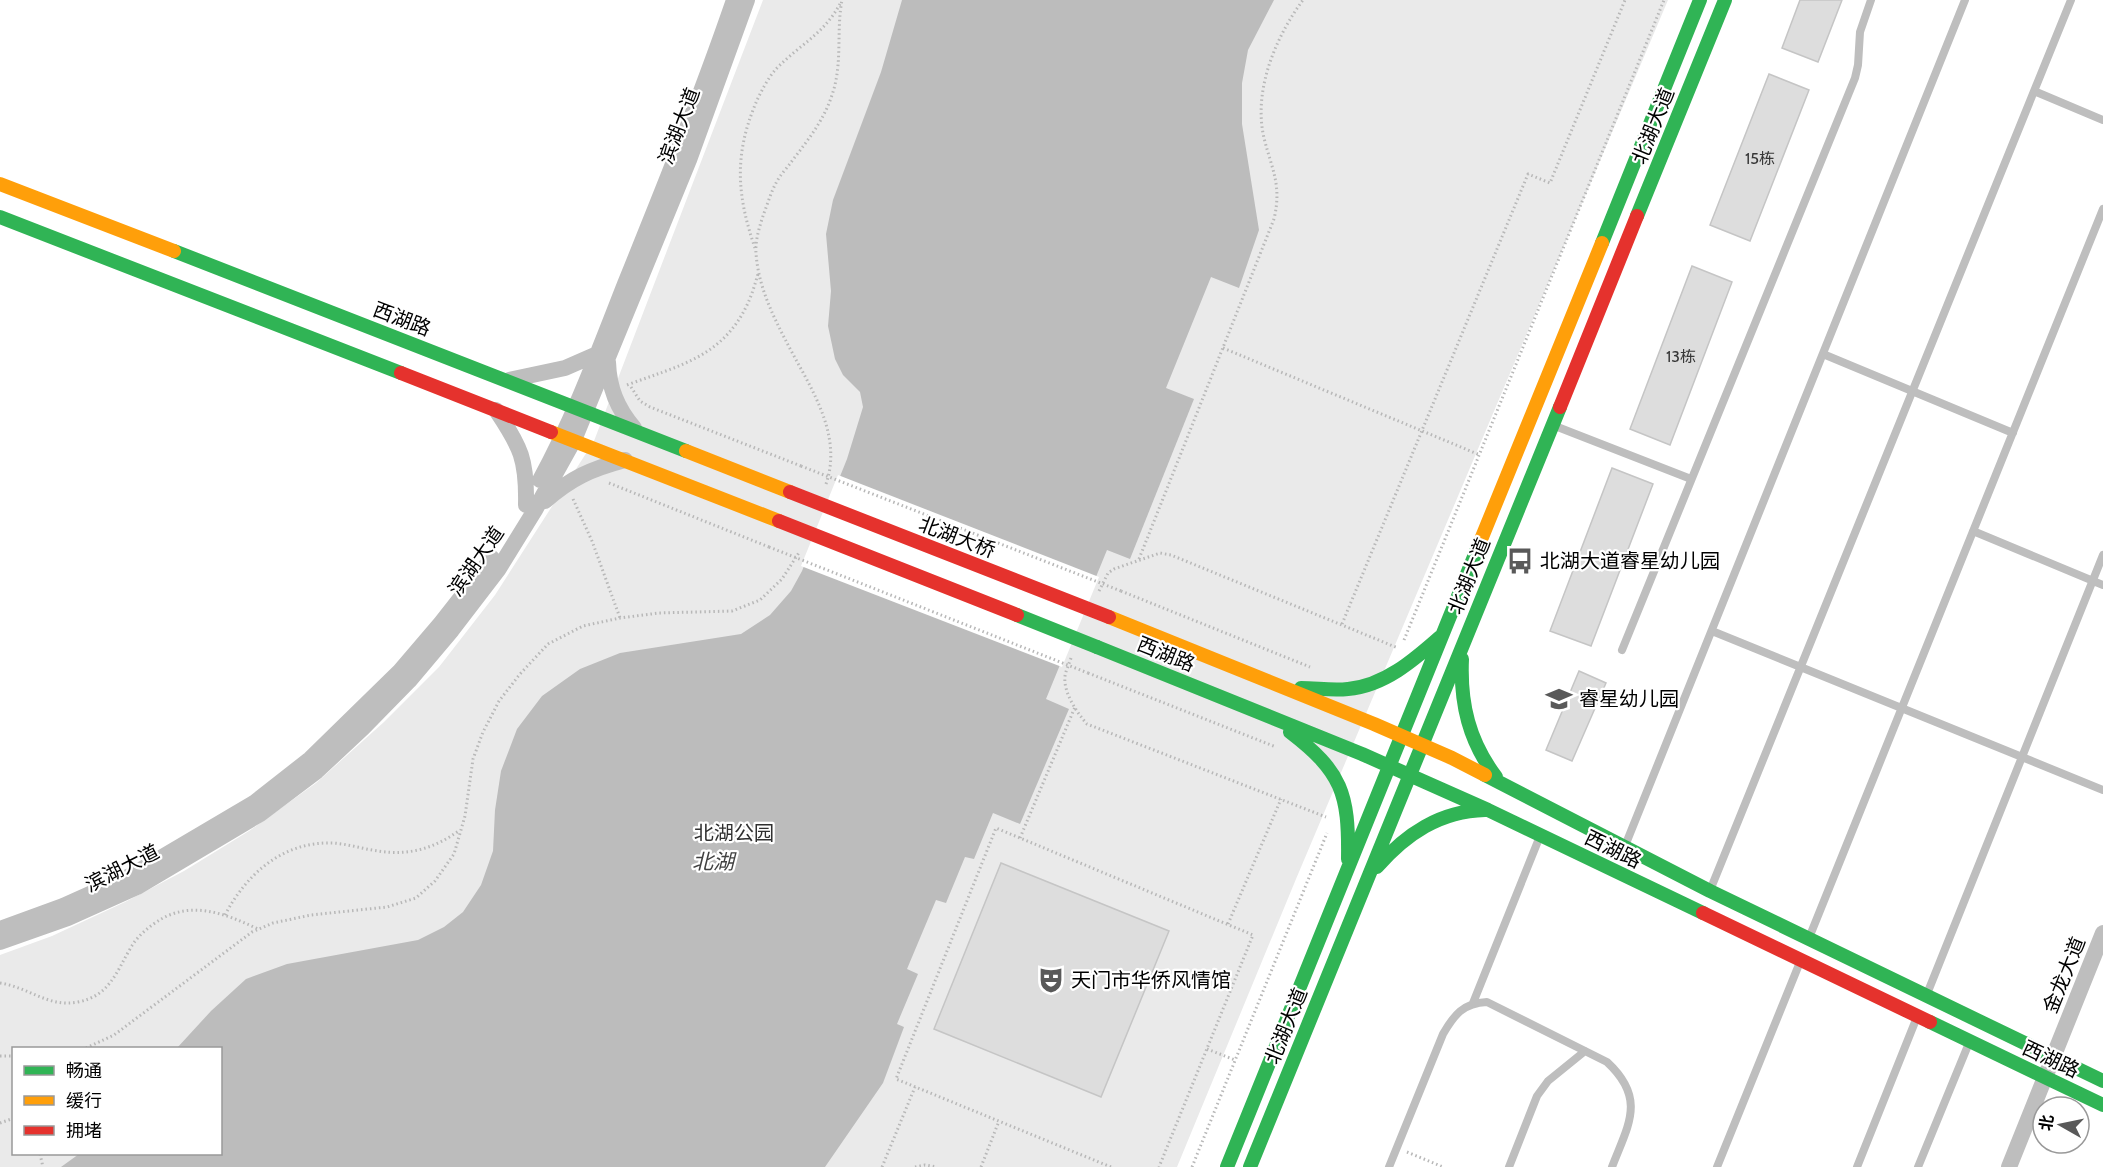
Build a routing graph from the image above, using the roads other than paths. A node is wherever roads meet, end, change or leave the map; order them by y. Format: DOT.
graph roads {
  1 [pos="734,0"];
  2 [pos="747,0"];
  3 [pos="1700,0"];
  4 [pos="1725,0"];
  5 [pos="1871,0"];
  6 [pos="1965,0"];
  7 [pos="2071,0"];
  8 [pos="2034,91"];
  9 [pos="2103,120"];
  10 [pos="0,184"];
  11 [pos="2103,209"];
  12 [pos="0,217"];
  13 [pos="1823,354"];
  14 [pos="602,357"];
  15 [pos="508,380"];
  16 [pos="1912,391"];
  17 [pos="581,408"];
  18 [pos="496,409"];
  19 [pos="1552,424"];
  20 [pos="637,431"];
  21 [pos="2013,433"];
  22 [pos="569,438"];
  23 [pos="625,460"];
  24 [pos="1691,479"];
  25 [pos="790,492"];
  26 [pos="531,508"];
  27 [pos="1973,531"];
  28 [pos="2103,555"];
  29 [pos="2092,581"];
  30 [pos="2103,585"];
  31 [pos="1109,617"];
  32 [pos="1712,631"];
  33 [pos="1444,633"];
  34 [pos="1462,645"];
  35 [pos="1622,650"];
  36 [pos="1800,667"];
  37 [pos="1280,686"];
  38 [pos="1901,708"];
  39 [pos="1270,716"];
  40 [pos="1402,736"];
  41 [pos="1422,745"];
  42 [pos="2022,757"];
  43 [pos="1390,766"];
  44 [pos="1410,775"];
  45 [pos="1499,782"];
  46 [pos="2103,790"];
  47 [pos="1488,810"];
  48 [pos="1540,836"];
  49 [pos="1625,847"];
  50 [pos="1347,870"];
  51 [pos="1367,878"];
  52 [pos="1705,902"];
  53 [pos="0,929"];
  54 [pos="2103,933"];
  55 [pos="1808,939"];
  56 [pos="0,942"];
  57 [pos="1800,961"];
  58 [pos="1926,996"];
  59 [pos="1473,1003"];
  60 [pos="1917,1017"];
  61 [pos="1970,1042"];
  62 [pos="1586,1051"];
  63 [pos="2054,1058"];
  64 [pos="2045,1078"];
  65 [pos="2103,1081"];
  66 [pos="2103,1105"];
  67 [pos="1227,1167"];
  68 [pos="1250,1167"];
  69 [pos="1389,1167"];
  70 [pos="1509,1167"];
  71 [pos="1612,1167"];
  72 [pos="1717,1167"];
  73 [pos="1857,1167"];
  74 [pos="1918,1167"];
  75 [pos="2009,1167"];
  1 -- 14 [label="street, 滨湖大道"];
  2 -- 14 [label="street, 滨湖大道"];
  3 -- 33 [label="main road, 北湖大道"];
  4 -- 19 [label="main road, 北湖大道"];
  5 -- 24 [label="lane"];
  6 -- 13 [label="lane"];
  7 -- 8 [label="lane"];
  8 -- 9 [label="lane"];
  8 -- 16 [label="lane"];
  10 -- 15 [label="main road, 西湖路"];
  11 -- 21 [label="lane"];
  12 -- 18 [label="main road"];
  13 -- 16 [label="lane"];
  13 -- 32 [label="lane"];
  14 -- 15 [label="street"];
  14 -- 17 [label="street, 滨湖大道"];
  14 -- 20 [label="street"];
  15 -- 17 [label="main road, 西湖路"];
  16 -- 21 [label="lane"];
  16 -- 36 [label="lane"];
  17 -- 20 [label="main road, 西湖路"];
  17 -- 22 [label="street, 滨湖大道"];
  18 -- 22 [label="main road"];
  18 -- 26 [label="street"];
  19 -- 24 [label="lane"];
  19 -- 34 [label="main road, 北湖大道"];
  20 -- 25 [label="main road, 西湖路"];
  21 -- 27 [label="lane"];
  22 -- 23 [label="main road"];
  22 -- 26 [label="street, 滨湖大道"];
  23 -- 26 [label="street"];
  23 -- 39 [label="main road, 西湖路, bridge"];
  24 -- 35 [label="lane"];
  25 -- 31 [label="main road, 北湖大桥, bridge"];
  26 -- 53 [label="street, 滨湖大道"];
  26 -- 56 [label="street, 滨湖大道"];
  27 -- 29 [label="lane"];
  27 -- 38 [label="lane"];
  28 -- 29 [label="lane"];
  29 -- 30 [label="lane"];
  29 -- 42 [label="lane"];
  31 -- 37 [label="main road, 西湖路"];
  32 -- 36 [label="lane"];
  32 -- 49 [label="lane"];
  33 -- 37 [label="main road"];
  33 -- 40 [label="main road, 北湖大道"];
  34 -- 41 [label="main road, 北湖大道"];
  34 -- 45 [label="main road"];
  36 -- 38 [label="lane"];
  36 -- 52 [label="lane"];
  37 -- 40 [label="main road, 西湖路"];
  38 -- 42 [label="lane"];
  38 -- 55 [label="lane"];
  39 -- 43 [label="main road, 西湖路"];
  39 -- 50 [label="main road"];
  40 -- 41 [label="main road, 西湖路"];
  40 -- 43 [label="main road, 北湖大道"];
  41 -- 44 [label="main road, 北湖大道"];
  41 -- 45 [label="main road, 西湖路"];
  42 -- 46 [label="lane"];
  42 -- 58 [label="lane"];
  43 -- 44 [label="main road, 西湖路"];
  43 -- 50 [label="main road, 北湖大道"];
  44 -- 47 [label="main road, 西湖路"];
  44 -- 51 [label="main road, 北湖大道"];
  45 -- 49 [label="main road, 西湖路"];
  47 -- 48 [label="main road, 西湖路"];
  47 -- 51 [label="main road"];
  48 -- 52 [label="main road, 西湖路"];
  48 -- 59 [label="lane"];
  49 -- 52 [label="main road, 西湖路"];
  50 -- 67 [label="main road, 北湖大道"];
  51 -- 68 [label="main road, 北湖大道"];
  52 -- 55 [label="main road, 西湖路"];
  52 -- 57 [label="main road, 西湖路"];
  54 -- 63 [label="street, 金龙大道"];
  55 -- 57 [label="lane"];
  55 -- 58 [label="main road, 西湖路"];
  57 -- 60 [label="main road, 西湖路"];
  57 -- 72 [label="lane"];
  58 -- 60 [label="lane"];
  58 -- 63 [label="main road, 西湖路"];
  59 -- 62 [label="lane"];
  59 -- 69 [label="lane"];
  60 -- 61 [label="main road, 西湖路"];
  60 -- 73 [label="lane"];
  61 -- 64 [label="main road, 西湖路"];
  61 -- 74 [label="lane"];
  62 -- 70 [label="lane"];
  62 -- 71 [label="lane"];
  63 -- 64 [label="street, 金龙大道"];
  63 -- 65 [label="main road, 西湖路"];
  64 -- 66 [label="main road, 西湖路"];
  64 -- 75 [label="street, 金龙大道"];
}
